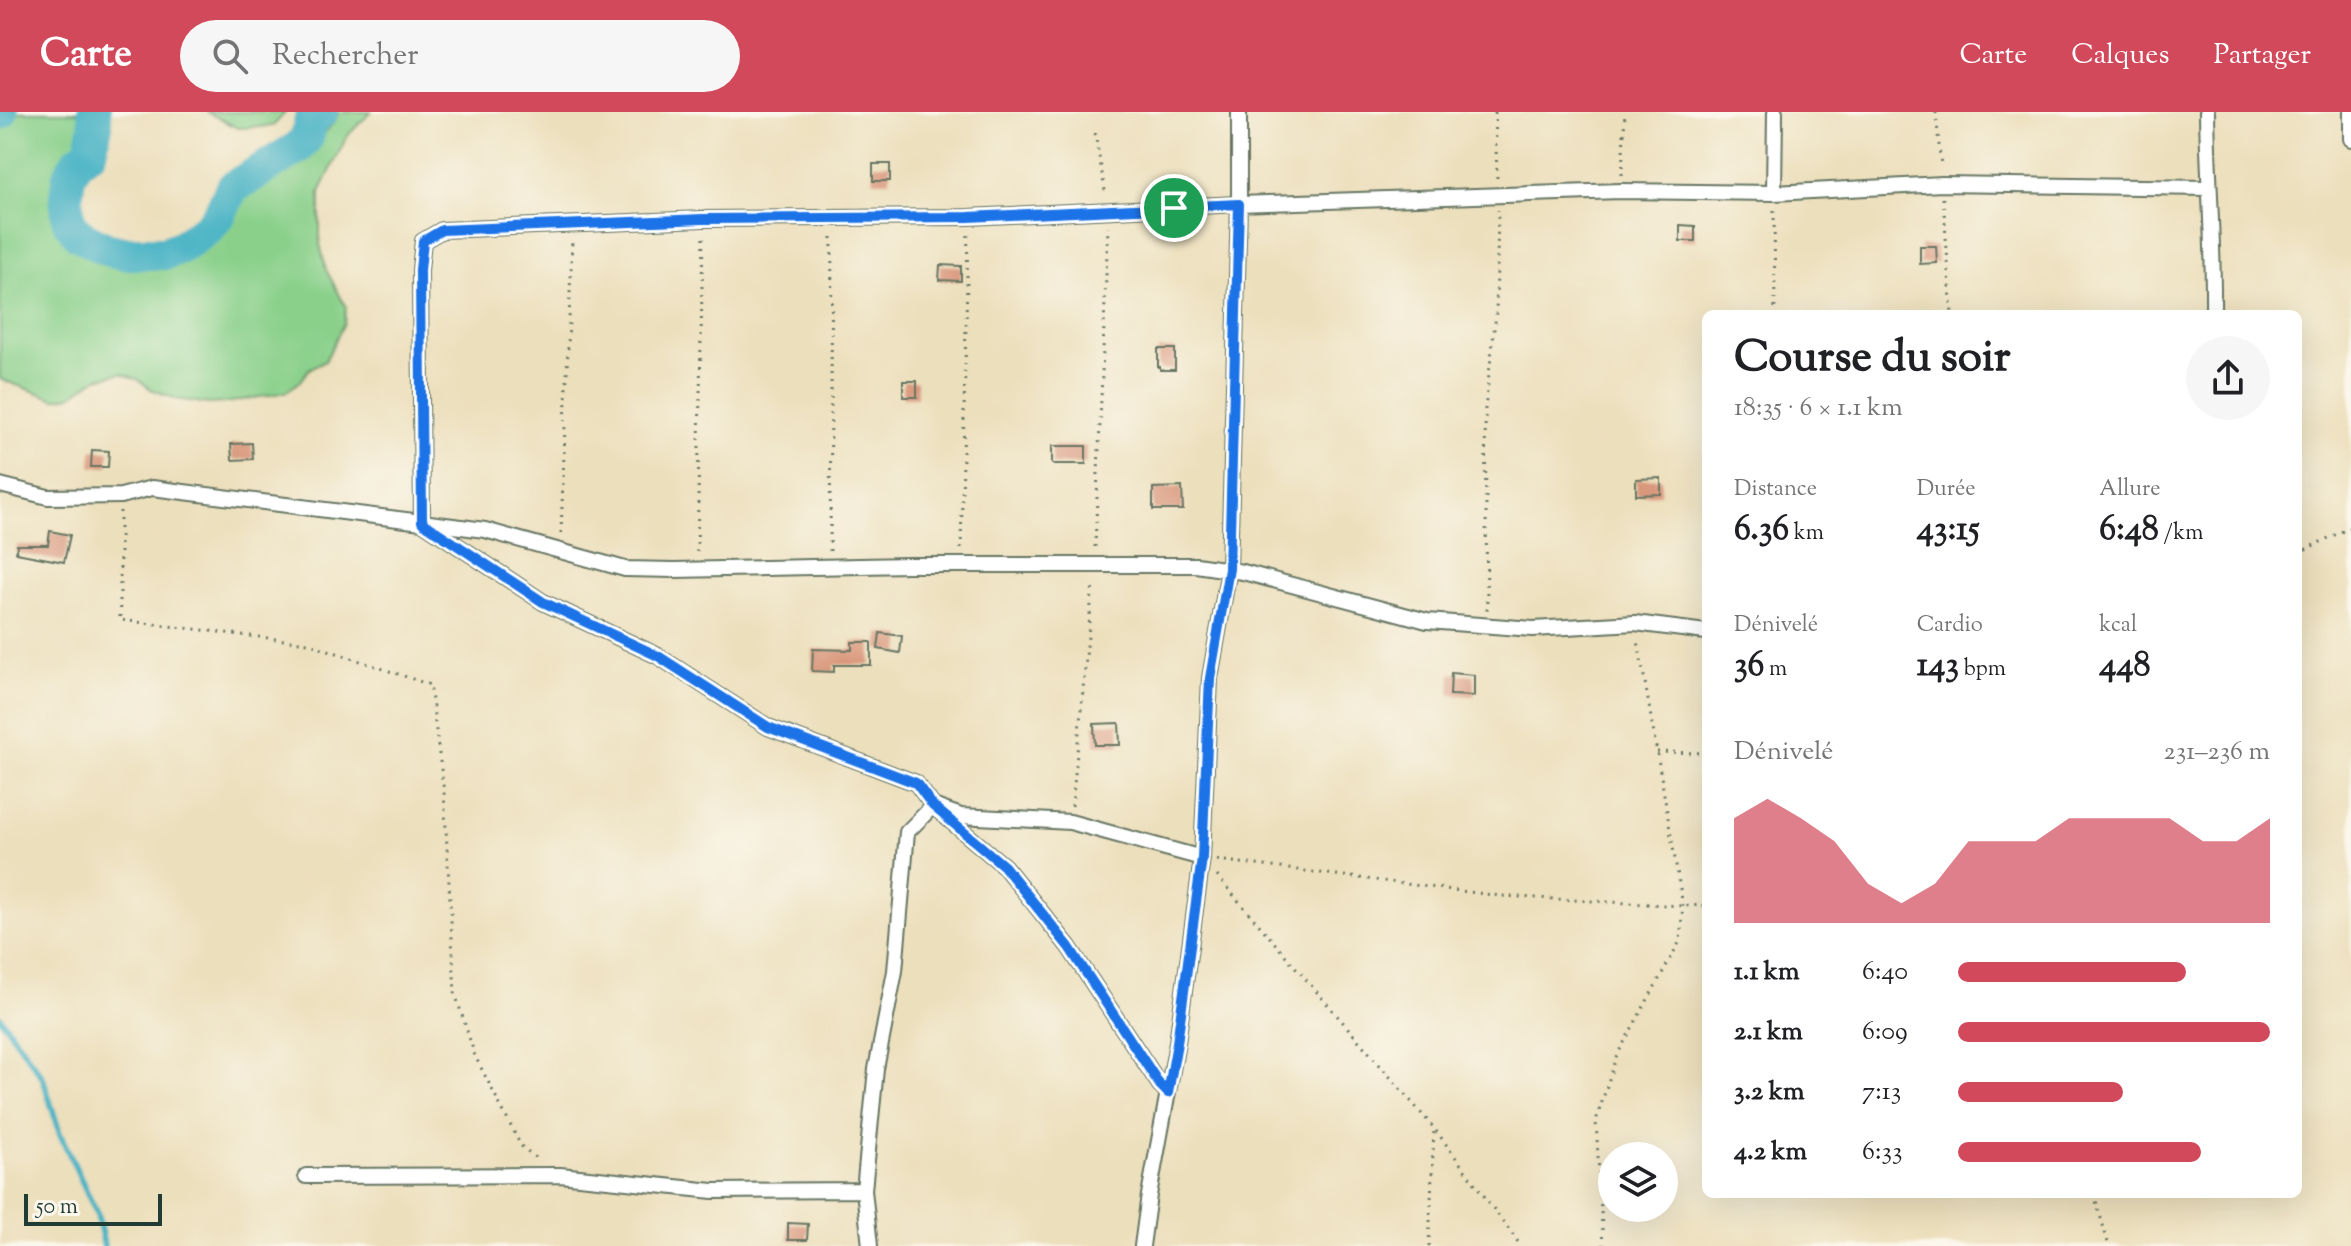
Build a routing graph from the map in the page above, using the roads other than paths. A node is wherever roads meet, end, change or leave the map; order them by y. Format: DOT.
graph roads {
  1 [pos="1239,112"];
  2 [pos="1775,112"];
  3 [pos="2207,112"];
  4 [pos="2351,112"];
  5 [pos="2351,139"];
  6 [pos="2208,188"];
  7 [pos="1774,193"];
  8 [pos="1239,204"];
  9 [pos="2213,310"];
  10 [pos="0,485"];
  11 [pos="422,522"];
  12 [pos="1229,569"];
  13 [pos="1702,631"];
  14 [pos="933,806"];
  15 [pos="1202,858"];
  16 [pos="1168,1093"];
  17 [pos="306,1176"];
  18 [pos="864,1190"];
  19 [pos="870,1246"];
  20 [pos="1142,1246"];
  1 -- 8 [label="street"];
  2 -- 7 [label="street"];
  3 -- 6 [label="street"];
  4 -- 5 [label="street"];
  6 -- 7 [label="street"];
  6 -- 9 [label="street"];
  7 -- 8 [label="street"];
  8 -- 11 [label="street"];
  8 -- 12 [label="street"];
  10 -- 11 [label="street"];
  11 -- 12 [label="street"];
  11 -- 14 [label="street"];
  12 -- 13 [label="street"];
  12 -- 15 [label="street"];
  14 -- 15 [label="street"];
  14 -- 16 [label="street"];
  14 -- 18 [label="street"];
  15 -- 16 [label="street"];
  16 -- 20 [label="street"];
  17 -- 18 [label="street"];
  18 -- 19 [label="street"];
}
